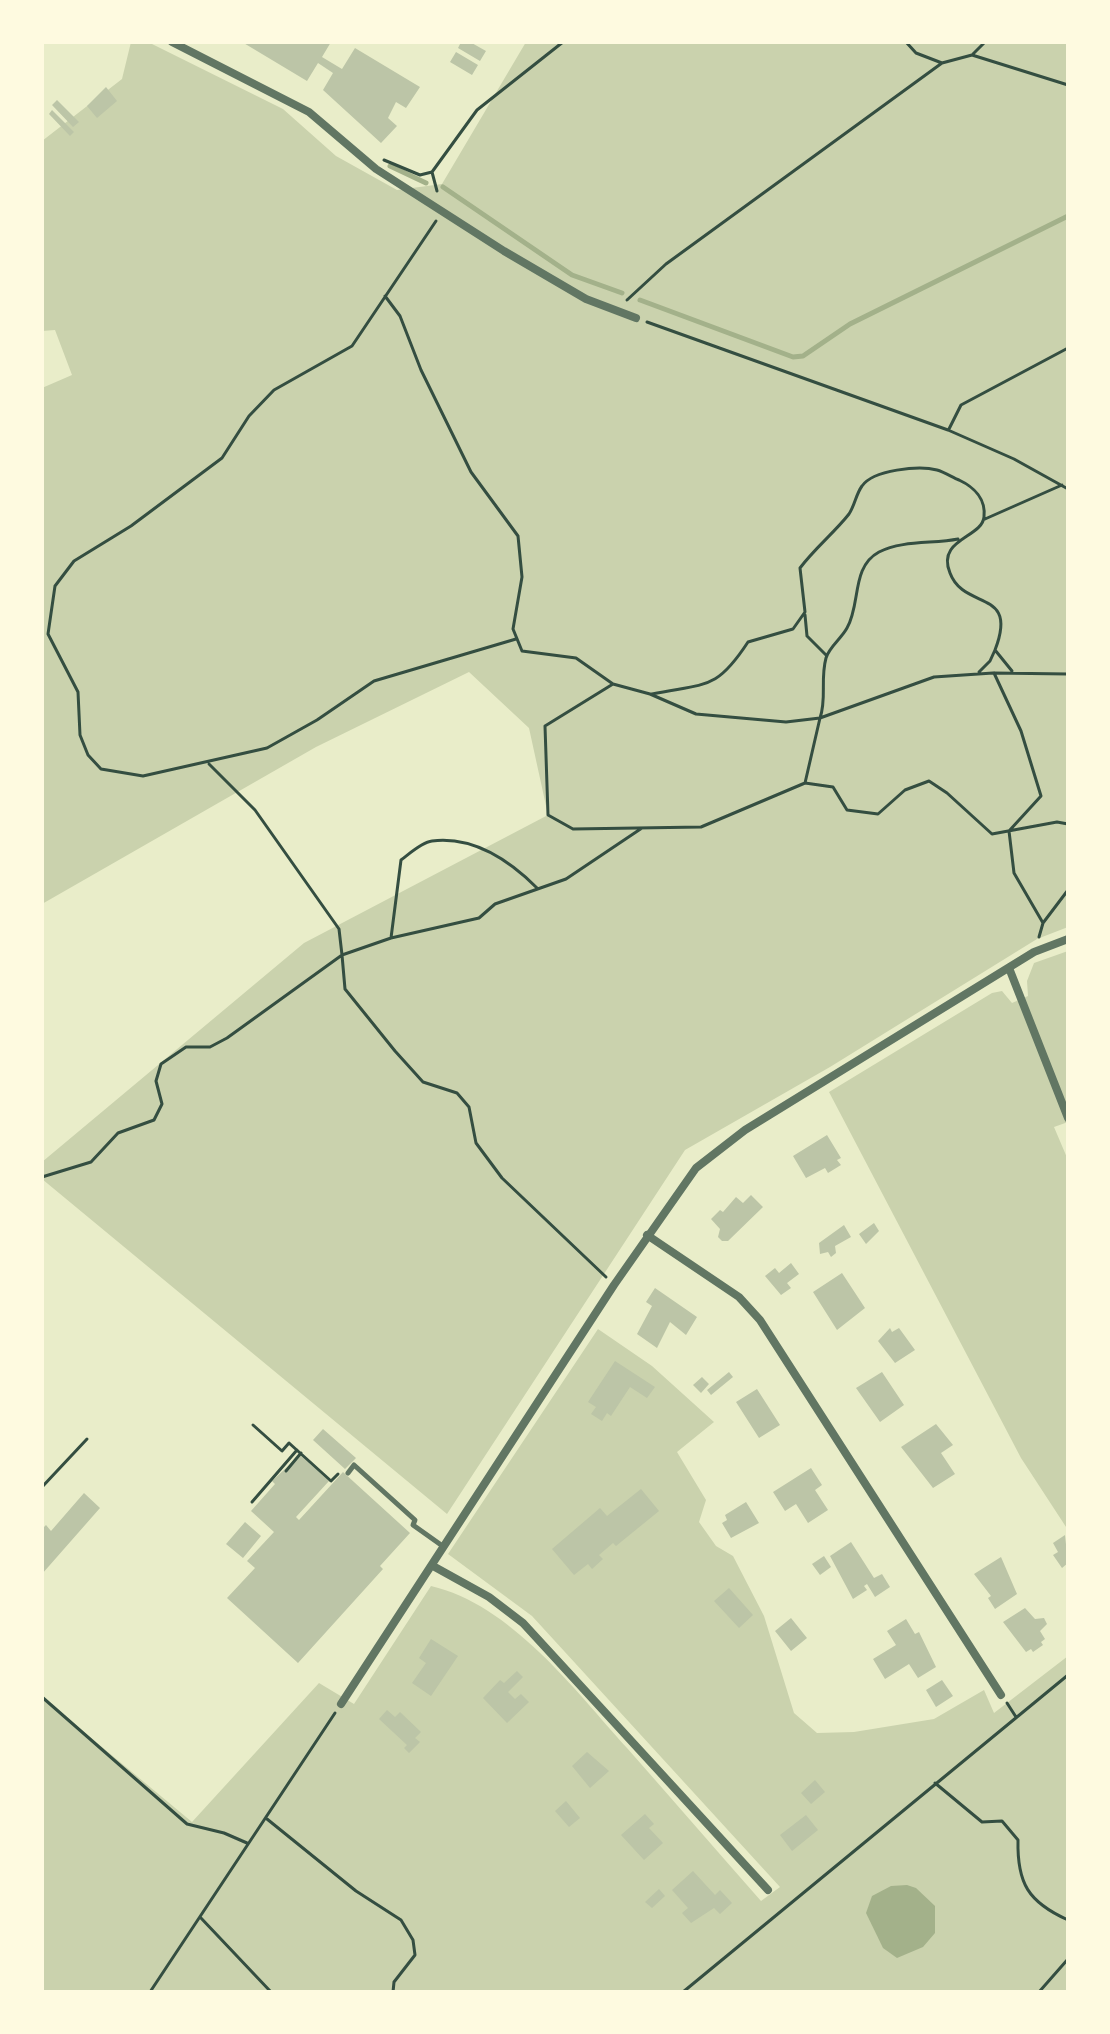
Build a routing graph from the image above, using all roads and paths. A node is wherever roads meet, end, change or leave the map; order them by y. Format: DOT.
graph roads {
  1 [pos="172,42"];
  2 [pos="563,42"];
  3 [pos="906,42"];
  4 [pos="985,42"];
  5 [pos="972,55"];
  6 [pos="942,63"];
  7 [pos="1068,85"];
  8 [pos="376,169"];
  9 [pos="442,212"];
  10 [pos="385,296"];
  11 [pos="616,311"];
  12 [pos="636,318"];
  13 [pos="1068,348"];
  14 [pos="948,430"];
  15 [pos="1062,485"];
  16 [pos="1068,489"];
  17 [pos="984,519"];
  18 [pos="958,539"];
  19 [pos="805,612"];
  20 [pos="516,639"];
  21 [pos="995,650"];
  22 [pos="826,655"];
  23 [pos="977,673"];
  24 [pos="993,673"];
  25 [pos="1015,673"];
  26 [pos="1068,674"];
  27 [pos="613,684"];
  28 [pos="650,694"];
  29 [pos="820,718"];
  30 [pos="209,764"];
  31 [pos="805,783"];
  32 [pos="1068,824"];
  33 [pos="642,828"];
  34 [pos="1009,831"];
  35 [pos="537,888"];
  36 [pos="1068,890"];
  37 [pos="1043,923"];
  38 [pos="391,938"];
  39 [pos="1068,939"];
  40 [pos="1034,952"];
  41 [pos="342,955"];
  42 [pos="1009,968"];
  43 [pos="1068,1118"];
  44 [pos="42,1177"];
  45 [pos="647,1235"];
  46 [pos="614,1285"];
  47 [pos="253,1425"];
  48 [pos="87,1439"];
  49 [pos="299,1452"];
  50 [pos="345,1471"];
  51 [pos="42,1487"];
  52 [pos="252,1502"];
  53 [pos="445,1547"];
  54 [pos="433,1566"];
  55 [pos="1068,1675"];
  56 [pos="1001,1695"];
  57 [pos="42,1697"];
  58 [pos="341,1704"];
  59 [pos="935,1783"];
  60 [pos="266,1818"];
  61 [pos="247,1843"];
  62 [pos="768,1890"];
  63 [pos="200,1917"];
  64 [pos="1068,1920"];
  65 [pos="1068,1959"];
  66 [pos="150,1992"];
  67 [pos="271,1992"];
  68 [pos="393,1992"];
  69 [pos="683,1992"];
  70 [pos="1039,1992"];
  1 -- 8 [label="street"];
  2 -- 8 [label="path"];
  3 -- 6 [label="path"];
  4 -- 5 [label="path"];
  5 -- 6 [label="path"];
  5 -- 7 [label="path"];
  6 -- 11 [label="path"];
  8 -- 9 [label="street"];
  9 -- 10 [label="path"];
  9 -- 11 [label="street"];
  10 -- 20 [label="path"];
  10 -- 30 [label="path"];
  11 -- 12 [label="street"];
  12 -- 14 [label="path"];
  13 -- 14 [label="path"];
  14 -- 15 [label="path"];
  15 -- 16 [label="path"];
  15 -- 17 [label="path"];
  17 -- 18 [label="path"];
  17 -- 19 [label="path"];
  18 -- 21 [label="path"];
  18 -- 22 [label="path"];
  19 -- 22 [label="path"];
  19 -- 28 [label="path"];
  20 -- 27 [label="path"];
  20 -- 30 [label="path"];
  21 -- 23 [label="path"];
  21 -- 25 [label="path"];
  22 -- 29 [label="path"];
  23 -- 24 [label="path"];
  23 -- 29 [label="path"];
  24 -- 25 [label="path"];
  24 -- 34 [label="path"];
  25 -- 26 [label="path"];
  27 -- 28 [label="path"];
  27 -- 33 [label="path"];
  28 -- 29 [label="path"];
  29 -- 31 [label="path"];
  30 -- 41 [label="path"];
  31 -- 33 [label="path"];
  31 -- 34 [label="path"];
  32 -- 34 [label="path"];
  33 -- 35 [label="path"];
  34 -- 37 [label="path"];
  35 -- 38 [label="path"];
  35 -- 38 [label="path"];
  36 -- 37 [label="path"];
  37 -- 40 [label="path"];
  38 -- 41 [label="path"];
  39 -- 40 [label="street"];
  40 -- 42 [label="street"];
  41 -- 44 [label="path"];
  41 -- 46 [label="path"];
  42 -- 43 [label="street"];
  42 -- 45 [label="street"];
  45 -- 46 [label="street"];
  45 -- 56 [label="street"];
  46 -- 53 [label="street"];
  47 -- 49 [label="path"];
  48 -- 51 [label="path"];
  49 -- 50 [label="path"];
  49 -- 52 [label="path"];
  50 -- 53 [label="lane"];
  53 -- 54 [label="street"];
  54 -- 58 [label="street"];
  54 -- 62 [label="street"];
  55 -- 59 [label="path"];
  57 -- 61 [label="path"];
  58 -- 60 [label="path"];
  59 -- 64 [label="path"];
  59 -- 69 [label="path"];
  60 -- 61 [label="path"];
  60 -- 68 [label="path"];
  61 -- 63 [label="path"];
  63 -- 66 [label="path"];
  63 -- 67 [label="path"];
  65 -- 70 [label="path"];
}
